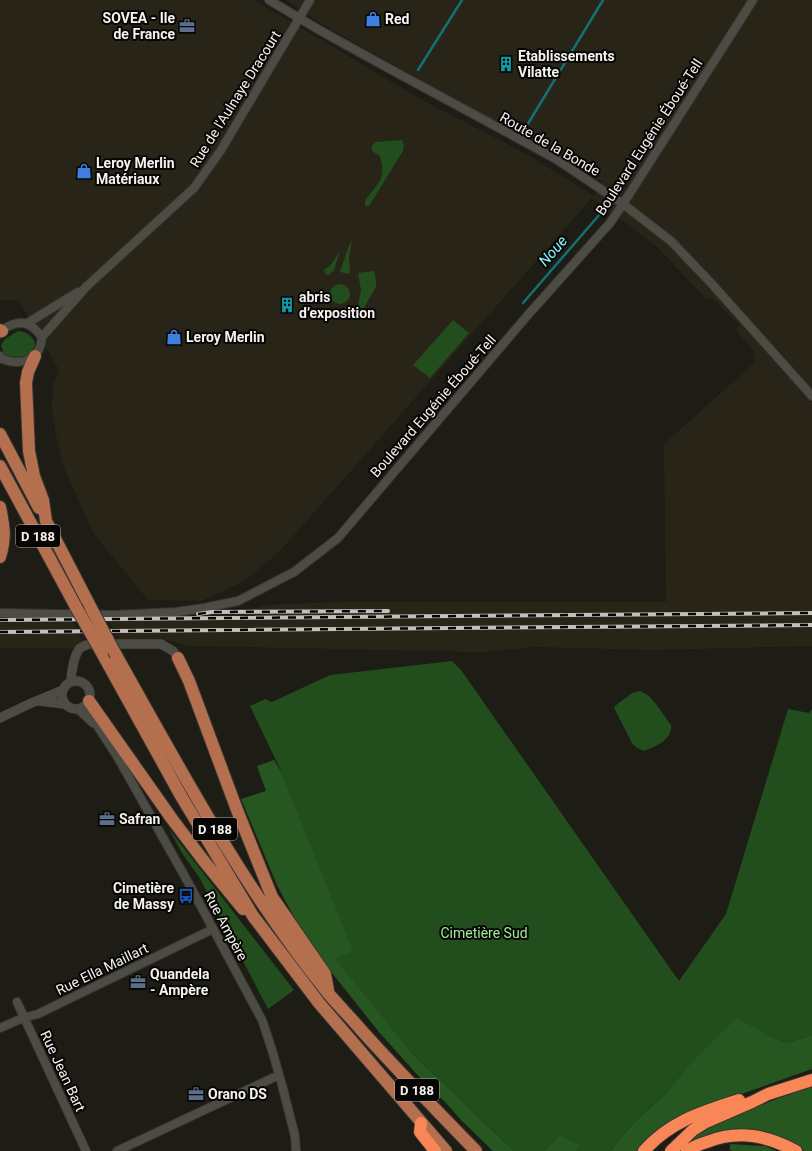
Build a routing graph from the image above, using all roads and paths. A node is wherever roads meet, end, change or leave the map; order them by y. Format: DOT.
graph roads {
  1 [pos="269,0"];
  2 [pos="310,0"];
  3 [pos="752,0"];
  4 [pos="300,19"];
  5 [pos="623,204"];
  6 [pos="86,287"];
  7 [pos="26,324"];
  8 [pos="1,332"];
  9 [pos="42,337"];
  10 [pos="0,356"];
  11 [pos="35,356"];
  12 [pos="812,396"];
  13 [pos="0,434"];
  14 [pos="0,466"];
  15 [pos="0,507"];
  16 [pos="46,522"];
  17 [pos="0,557"];
  18 [pos="0,613"];
  19 [pos="178,658"];
  20 [pos="75,682"];
  21 [pos="63,690"];
  22 [pos="38,701"];
  23 [pos="64,704"];
  24 [pos="85,705"];
  25 [pos="0,718"];
  26 [pos="253,916"];
  27 [pos="213,929"];
  28 [pos="329,993"];
  29 [pos="17,1002"];
  30 [pos="23,1018"];
  31 [pos="0,1028"];
  32 [pos="279,1075"];
  33 [pos="812,1080"];
  34 [pos="768,1094"];
  35 [pos="421,1122"];
  36 [pos="86,1151"];
  37 [pos="117,1151"];
  38 [pos="296,1151"];
  39 [pos="435,1151"];
  40 [pos="446,1151"];
  41 [pos="476,1151"];
  42 [pos="644,1151"];
  43 [pos="671,1151"];
  44 [pos="687,1151"];
  45 [pos="796,1151"];
  1 -- 4 [label="street, Route de la Bonde"];
  2 -- 4 [label="street, Rue de l'Aulnaye Dracourt"];
  3 -- 5 [label="street, Boulevard Eugénie Éboué-Tell"];
  4 -- 5 [label="street, Route de la Bonde"];
  4 -- 6 [label="street, Rue de l'Aulnaye Dracourt"];
  5 -- 12 [label="street, Route de la Bonde"];
  5 -- 18 [label="street, Boulevard Eugénie Éboué-Tell"];
  6 -- 7 [label="street, Rue de l'Aulnaye Dracourt"];
  6 -- 9 [label="street, Rue de l'Aulnaye Dracourt"];
  7 -- 8 [label="street, Rue de l'Aulnaye Dracourt"];
  7 -- 9 [label="street"];
  9 -- 11 [label="street"];
  10 -- 11 [label="street"];
  11 -- 16 [label="main road"];
  13 -- 16 [label="main road, D 188"];
  14 -- 26 [label="main road, D 188, bridge"];
  15 -- 17 [label="main road"];
  16 -- 28 [label="main road, D 188, bridge"];
  19 -- 20 [label="street"];
  19 -- 28 [label="main road"];
  20 -- 21 [label="street"];
  20 -- 24 [label="street"];
  21 -- 22 [label="street"];
  21 -- 23 [label="street"];
  22 -- 23 [label="street"];
  22 -- 25 [label="street"];
  23 -- 24 [label="street"];
  24 -- 26 [label="main road"];
  24 -- 27 [label="street, Rue Ampère"];
  26 -- 35 [label="main road, D 188"];
  27 -- 30 [label="street, Rue Ella Maillart"];
  27 -- 32 [label="street, Rue Ampère"];
  28 -- 41 [label="main road, D 188"];
  29 -- 30 [label="street, Rue Jean Bart"];
  30 -- 31 [label="street, Rue Ella Maillart"];
  30 -- 36 [label="street, Rue Jean Bart"];
  32 -- 37 [label="street"];
  32 -- 38 [label="street, Rue Ampère"];
  33 -- 34 [label="highway"];
  34 -- 42 [label="highway"];
  34 -- 43 [label="highway"];
  35 -- 39 [label="highway"];
  35 -- 40 [label="main road, D 188"];
  44 -- 45 [label="highway"];
}
